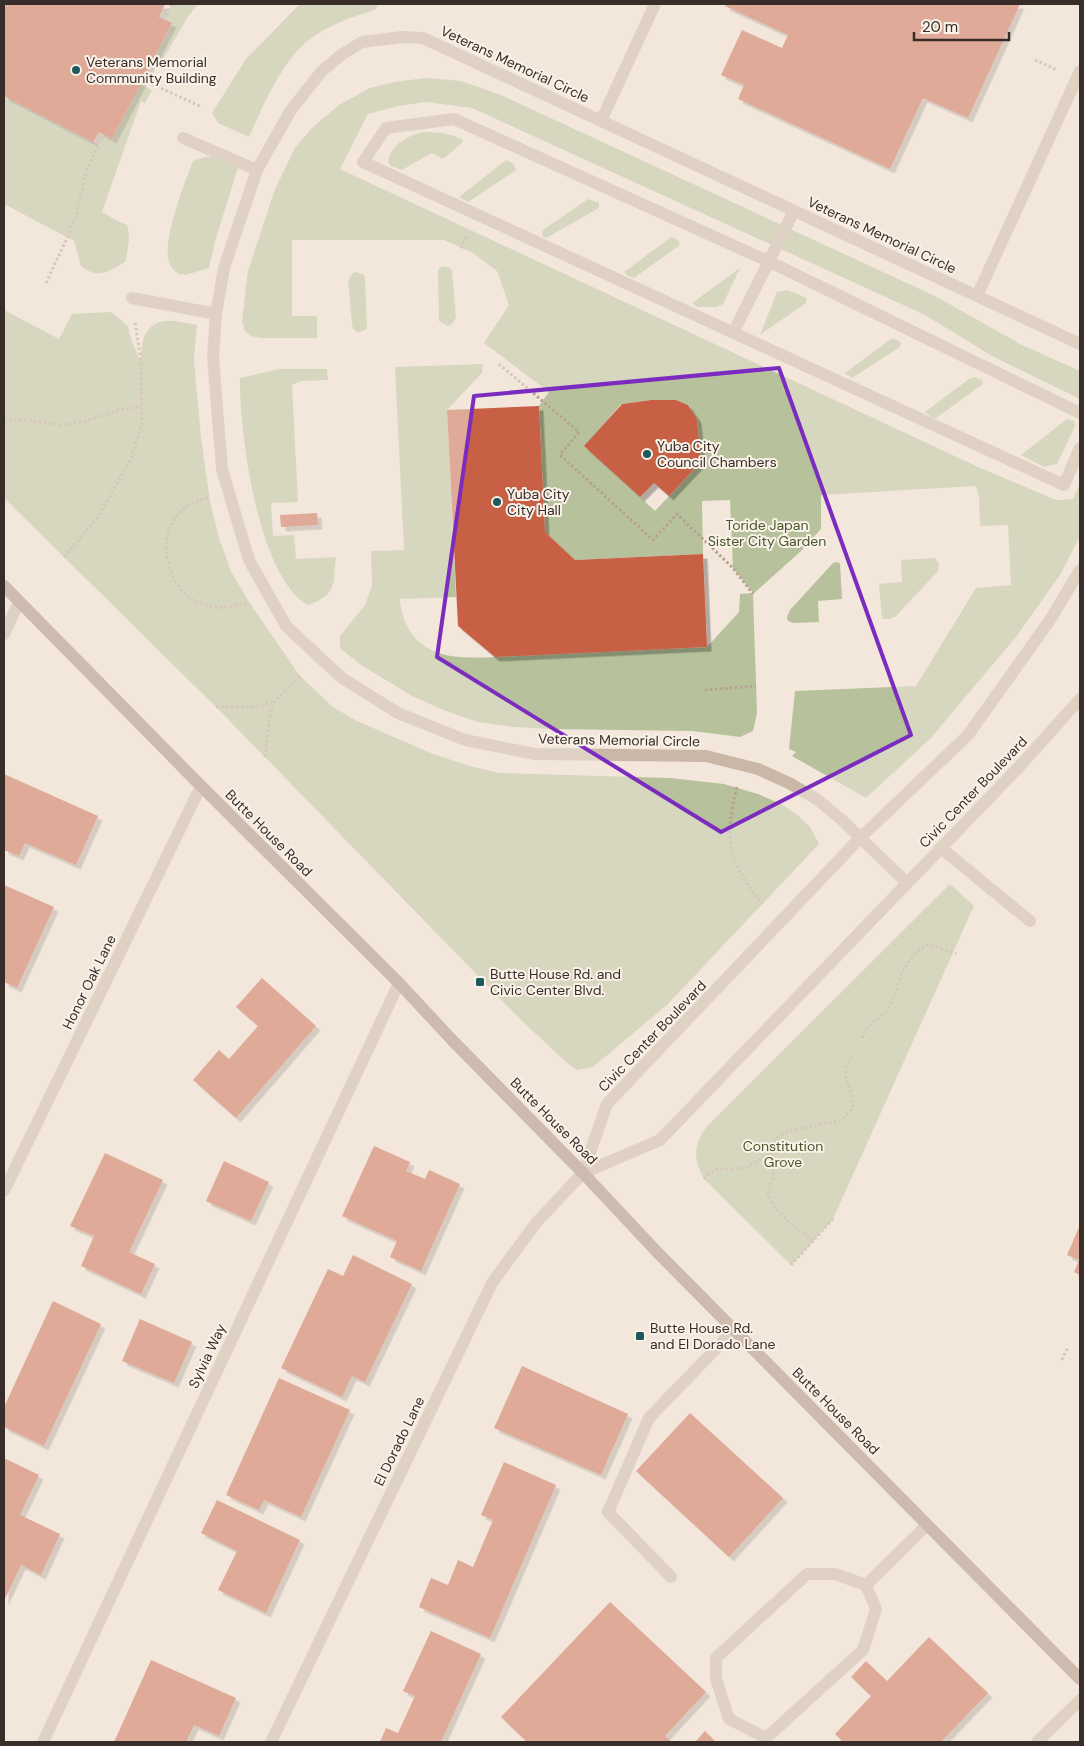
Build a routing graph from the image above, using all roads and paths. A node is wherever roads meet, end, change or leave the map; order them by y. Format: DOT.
graph roads {
  1 [pos="172,4"];
  2 [pos="655,4"];
  3 [pos="164,20"];
  4 [pos="1080,71"];
  5 [pos="143,80"];
  6 [pos="200,106"];
  7 [pos="601,120"];
  8 [pos="104,135"];
  9 [pos="183,138"];
  10 [pos="257,170"];
  11 [pos="794,211"];
  12 [pos="770,262"];
  13 [pos="46,283"];
  14 [pos="977,296"];
  15 [pos="132,298"];
  16 [pos="216,314"];
  17 [pos="733,333"];
  18 [pos="1080,344"];
  19 [pos="499,364"];
  20 [pos="142,406"];
  21 [pos="1080,413"];
  22 [pos="4,420"];
  23 [pos="1080,448"];
  24 [pos="209,498"];
  25 [pos="64,557"];
  26 [pos="1080,570"];
  27 [pos="4,586"];
  28 [pos="753,594"];
  29 [pos="19,602"];
  30 [pos="249,602"];
  31 [pos="4,634"];
  32 [pos="300,676"];
  33 [pos="756,686"];
  34 [pos="705,690"];
  35 [pos="1080,699"];
  36 [pos="275,701"];
  37 [pos="216,707"];
  38 [pos="264,757"];
  39 [pos="201,786"];
  40 [pos="737,787"];
  41 [pos="860,838"];
  42 [pos="941,848"];
  43 [pos="907,883"];
  44 [pos="762,904"];
  45 [pos="1030,922"];
  46 [pos="956,954"];
  47 [pos="399,983"];
  48 [pos="862,1038"];
  49 [pos="850,1056"];
  50 [pos="771,1152"];
  51 [pos="583,1173"];
  52 [pos="704,1179"];
  53 [pos="4,1191"];
  54 [pos="833,1219"];
  55 [pos="813,1241"];
  56 [pos="791,1266"];
  57 [pos="734,1330"];
  58 [pos="1068,1347"];
  59 [pos="1062,1360"];
  60 [pos="927,1525"];
  61 [pos="671,1577"];
  62 [pos="866,1585"];
  63 [pos="1080,1679"];
  64 [pos="1080,1700"];
  65 [pos="766,1740"];
  66 [pos="43,1742"];
  67 [pos="271,1742"];
  68 [pos="1037,1742"];
  1 -- 3 [label="path"];
  2 -- 7 [label="street"];
  4 -- 14 [label="street"];
  5 -- 6 [label="path"];
  7 -- 10 [label="street, Veterans Memorial Circle"];
  7 -- 11 [label="street, Veterans Memorial Circle"];
  8 -- 13 [label="path"];
  9 -- 10 [label="street"];
  10 -- 16 [label="street, Veterans Memorial Circle"];
  11 -- 12 [label="street"];
  11 -- 14 [label="street, Veterans Memorial Circle"];
  12 -- 17 [label="street"];
  12 -- 17 [label="street"];
  12 -- 21 [label="street"];
  14 -- 18 [label="street, Veterans Memorial Circle"];
  15 -- 16 [label="street"];
  15 -- 20 [label="path"];
  16 -- 41 [label="street, Veterans Memorial Circle"];
  17 -- 23 [label="street"];
  19 -- 28 [label="path"];
  20 -- 22 [label="path"];
  20 -- 25 [label="path"];
  24 -- 30 [label="path"];
  26 -- 41 [label="street, Civic Center Boulevard"];
  27 -- 29 [label="main road, Butte House Road"];
  29 -- 31 [label="street"];
  29 -- 39 [label="main road, Butte House Road"];
  32 -- 36 [label="path"];
  33 -- 34 [label="path"];
  35 -- 42 [label="street, Civic Center Boulevard"];
  36 -- 37 [label="path"];
  36 -- 38 [label="path"];
  39 -- 47 [label="main road, Butte House Road"];
  39 -- 53 [label="street, Honor Oak Lane"];
  40 -- 44 [label="path"];
  41 -- 43 [label="street, Veterans Memorial Circle"];
  41 -- 51 [label="street, Civic Center Boulevard"];
  42 -- 43 [label="street, Civic Center Boulevard"];
  42 -- 45 [label="street"];
  43 -- 51 [label="street, Civic Center Boulevard"];
  46 -- 48 [label="path"];
  47 -- 51 [label="main road, Butte House Road"];
  47 -- 66 [label="street, Sylvia Way"];
  49 -- 50 [label="path"];
  50 -- 52 [label="path"];
  50 -- 55 [label="path"];
  51 -- 57 [label="main road, Butte House Road"];
  51 -- 67 [label="street, El Dorado Lane"];
  54 -- 55 [label="path"];
  55 -- 56 [label="path"];
  57 -- 60 [label="main road, Butte House Road"];
  57 -- 61 [label="street"];
  58 -- 59 [label="path"];
  60 -- 62 [label="street"];
  60 -- 63 [label="main road, Butte House Road"];
  62 -- 65 [label="street"];
  62 -- 65 [label="street"];
  64 -- 68 [label="street"];
}
